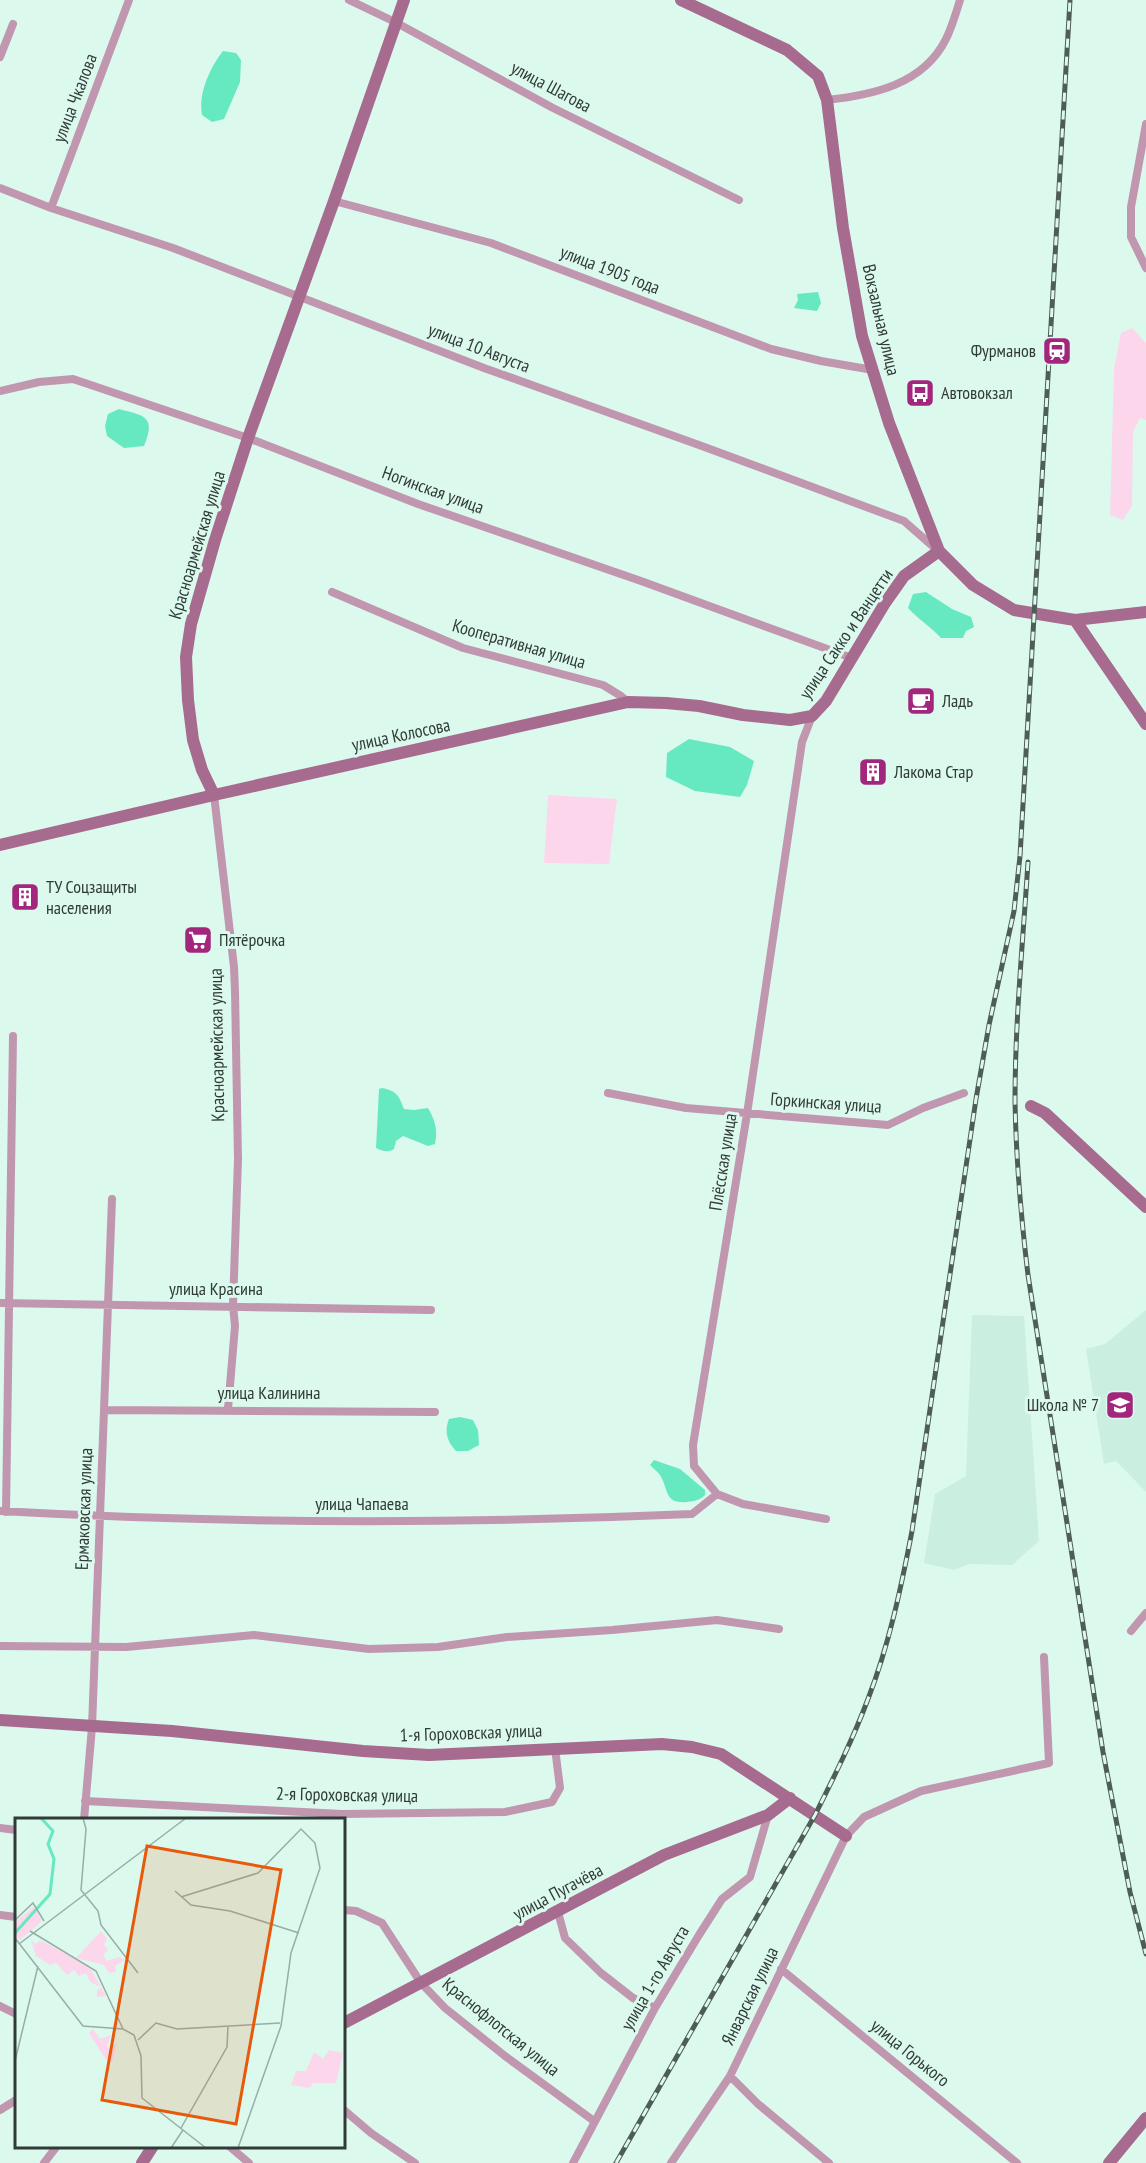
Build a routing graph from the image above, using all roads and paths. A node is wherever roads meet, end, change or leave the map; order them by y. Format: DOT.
graph roads {
  1 [pos="129,0"];
  2 [pos="349,0"];
  3 [pos="404,0"];
  4 [pos="681,0"];
  5 [pos="960,0"];
  6 [pos="395,22"];
  7 [pos="13,24"];
  8 [pos="0,57"];
  9 [pos="827,100"];
  10 [pos="1146,124"];
  11 [pos="0,188"];
  12 [pos="739,200"];
  13 [pos="334,201"];
  14 [pos="51,208"];
  15 [pos="1146,268"];
  16 [pos="299,296"];
  17 [pos="873,370"];
  18 [pos="0,391"];
  19 [pos="248,438"];
  20 [pos="939,551"];
  21 [pos="332,592"];
  22 [pos="1146,612"];
  23 [pos="1075,620"];
  24 [pos="852,658"];
  25 [pos="627,702"];
  26 [pos="812,716"];
  27 [pos="1146,724"];
  28 [pos="214,795"];
  29 [pos="0,845"];
  30 [pos="13,1036"];
  31 [pos="608,1093"];
  32 [pos="964,1093"];
  33 [pos="1031,1106"];
  34 [pos="747,1114"];
  35 [pos="112,1199"];
  36 [pos="1146,1207"];
  37 [pos="5,1303"];
  38 [pos="233,1305"];
  39 [pos="109,1306"];
  40 [pos="431,1310"];
  41 [pos="228,1409"];
  42 [pos="104,1410"];
  43 [pos="435,1412"];
  44 [pos="717,1494"];
  45 [pos="3,1512"];
  46 [pos="101,1517"];
  47 [pos="826,1520"];
  48 [pos="1146,1613"];
  49 [pos="779,1629"];
  50 [pos="1131,1631"];
  51 [pos="0,1646"];
  52 [pos="95,1647"];
  53 [pos="1044,1657"];
  54 [pos="0,1720"];
  55 [pos="92,1727"];
  56 [pos="555,1748"];
  57 [pos="790,1798"];
  58 [pos="85,1801"];
  59 [pos="768,1815"];
  60 [pos="84,1818"];
  61 [pos="0,1828"];
  62 [pos="15,1830"];
  63 [pos="846,1836"];
  64 [pos="345,1910"];
  65 [pos="558,1912"];
  66 [pos="0,1915"];
  67 [pos="15,1917"];
  68 [pos="781,1969"];
  69 [pos="421,1983"];
  70 [pos="0,2006"];
  71 [pos="655,2008"];
  72 [pos="15,2014"];
  73 [pos="345,2022"];
  74 [pos="730,2076"];
  75 [pos="15,2101"];
  76 [pos="0,2110"];
  77 [pos="345,2111"];
  78 [pos="1146,2118"];
  79 [pos="594,2121"];
  80 [pos="55,2148"];
  81 [pos="152,2148"];
  82 [pos="231,2148"];
  83 [pos="44,2163"];
  84 [pos="142,2163"];
  85 [pos="249,2163"];
  86 [pos="415,2163"];
  87 [pos="573,2163"];
  88 [pos="671,2163"];
  89 [pos="829,2163"];
  90 [pos="1017,2163"];
  91 [pos="1109,2163"];
  1 -- 14 [label="street, улица Чкалова"];
  2 -- 6 [label="street, улица Шагова"];
  3 -- 6 [label="main road, Красноармейская улица"];
  4 -- 9 [label="main road, Вокзальная улица"];
  5 -- 9 [label="street"];
  6 -- 12 [label="street, улица Шагова"];
  6 -- 13 [label="main road, Красноармейская улица"];
  7 -- 8 [label="street"];
  9 -- 17 [label="main road, Вокзальная улица"];
  10 -- 15 [label="street"];
  11 -- 14 [label="street, улица 10 Августа"];
  13 -- 16 [label="main road, Красноармейская улица"];
  13 -- 17 [label="street, улица 1905 года"];
  14 -- 16 [label="street, улица 10 Августа"];
  16 -- 19 [label="main road, Красноармейская улица"];
  16 -- 20 [label="street, улица 10 Августа"];
  17 -- 20 [label="main road, Вокзальная улица"];
  18 -- 19 [label="street, Ногинская улица"];
  19 -- 24 [label="street, Ногинская улица"];
  19 -- 28 [label="main road, Красноармейская улица"];
  20 -- 23 [label="main road, Вокзальная улица"];
  20 -- 24 [label="main road, улица Сакко и Ванцетти"];
  21 -- 25 [label="street, Кооперативная улица"];
  22 -- 23 [label="main road, Вокзальная улица"];
  23 -- 27 [label="main road"];
  24 -- 26 [label="main road, улица Сакко и Ванцетти"];
  25 -- 26 [label="main road, улица Колосова"];
  25 -- 28 [label="main road, улица Колосова"];
  26 -- 34 [label="street, Плёсская улица"];
  28 -- 29 [label="main road, улица Колосова"];
  28 -- 38 [label="street, Красноармейская улица"];
  30 -- 37 [label="street"];
  31 -- 34 [label="street, Горкинская улица"];
  32 -- 34 [label="street, Горкинская улица"];
  33 -- 36 [label="main road"];
  34 -- 44 [label="street, Плёсская улица"];
  35 -- 39 [label="street, Ермаковская улица"];
  37 -- 39 [label="street, улица Красина"];
  37 -- 45 [label="street"];
  38 -- 39 [label="street, улица Красина"];
  38 -- 40 [label="street, улица Красина"];
  38 -- 41 [label="street, Красноармейская улица"];
  39 -- 42 [label="street, Ермаковская улица"];
  41 -- 42 [label="street, улица Калинина"];
  41 -- 43 [label="street, улица Калинина"];
  42 -- 46 [label="street, Ермаковская улица"];
  44 -- 46 [label="street, улица Чапаева"];
  44 -- 47 [label="street"];
  45 -- 46 [label="street, улица Чапаева"];
  46 -- 52 [label="street, Ермаковская улица"];
  48 -- 50 [label="street"];
  49 -- 52 [label="street"];
  51 -- 52 [label="street"];
  52 -- 55 [label="street, Ермаковская улица"];
  53 -- 63 [label="street"];
  54 -- 55 [label="main road, 1-я Гороховская улица"];
  55 -- 56 [label="main road, 1-я Гороховская улица"];
  55 -- 58 [label="street, Ермаковская улица"];
  56 -- 57 [label="main road, 1-я Гороховская улица"];
  56 -- 58 [label="street, 2-я Гороховская улица"];
  57 -- 59 [label="main road, улица Пугачёва"];
  57 -- 63 [label="main road, 1-я Гороховская улица"];
  58 -- 60 [label="street, Ермаковская улица"];
  59 -- 65 [label="main road, улица Пугачёва"];
  59 -- 71 [label="street, улица 1-го Августа"];
  61 -- 62 [label="street"];
  63 -- 68 [label="street, Январская улица"];
  64 -- 69 [label="street, Краснофлотская улица"];
  65 -- 69 [label="main road, улица Пугачёва"];
  65 -- 71 [label="street"];
  66 -- 67 [label="street"];
  68 -- 74 [label="street, Январская улица"];
  68 -- 90 [label="street, улица Горького"];
  69 -- 73 [label="main road, улица Пугачёва"];
  69 -- 79 [label="street, Краснофлотская улица"];
  70 -- 72 [label="street"];
  71 -- 79 [label="street, улица 1-го Августа"];
  74 -- 88 [label="street, Январская улица"];
  74 -- 89 [label="street"];
  75 -- 76 [label="street"];
  77 -- 86 [label="street"];
  78 -- 91 [label="main road"];
  79 -- 87 [label="street, улица 1-го Августа"];
  80 -- 83 [label="street"];
  81 -- 84 [label="main road"];
  82 -- 85 [label="street"];
}
